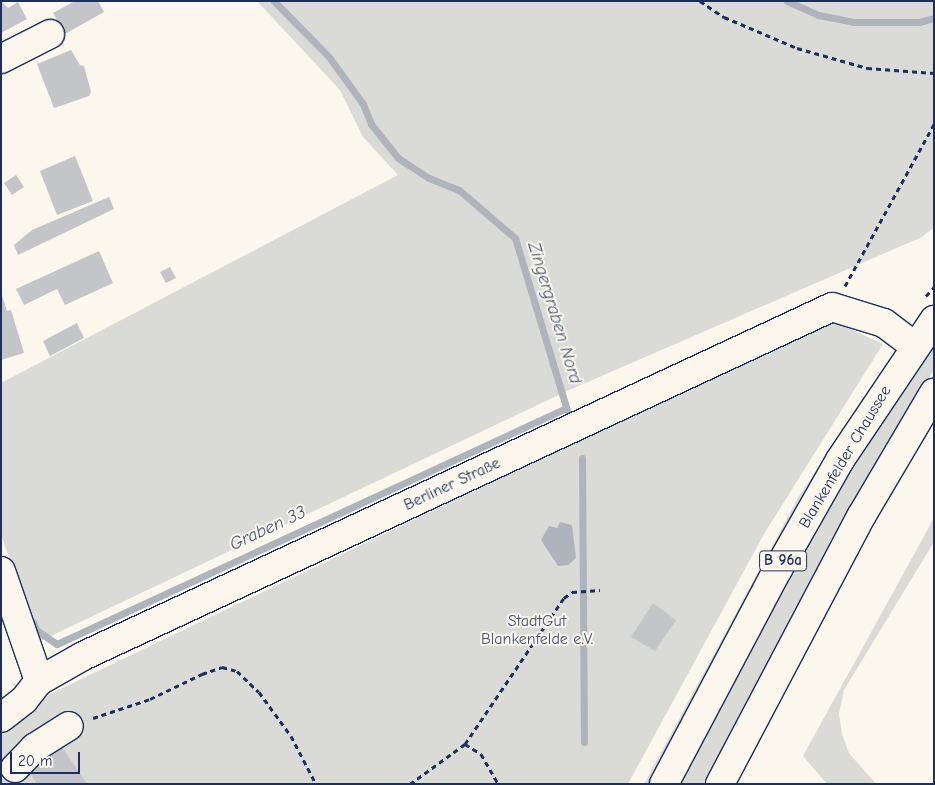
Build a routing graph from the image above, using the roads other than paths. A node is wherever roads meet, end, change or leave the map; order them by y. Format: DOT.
graph roads {
  1 [pos="50,34"];
  2 [pos="1,59"];
  3 [pos="934,320"];
  4 [pos="914,346"];
  5 [pos="934,393"];
  6 [pos="1,571"];
  7 [pos="39,681"];
  8 [pos="1,718"];
  9 [pos="69,726"];
  10 [pos="14,776"];
  11 [pos="664,784"];
  12 [pos="720,784"];
  1 -- 2 [label="street"];
  3 -- 4 [label="street, Blankenfelder Chaussee / B 96a"];
  4 -- 7 [label="street, Berliner Straße"];
  4 -- 11 [label="street, Blankenfelder Chaussee / B 96a"];
  5 -- 12 [label="street, B 96a"];
  6 -- 7 [label="street"];
  7 -- 8 [label="street, Berliner Straße"];
  9 -- 10 [label="street"];
}
